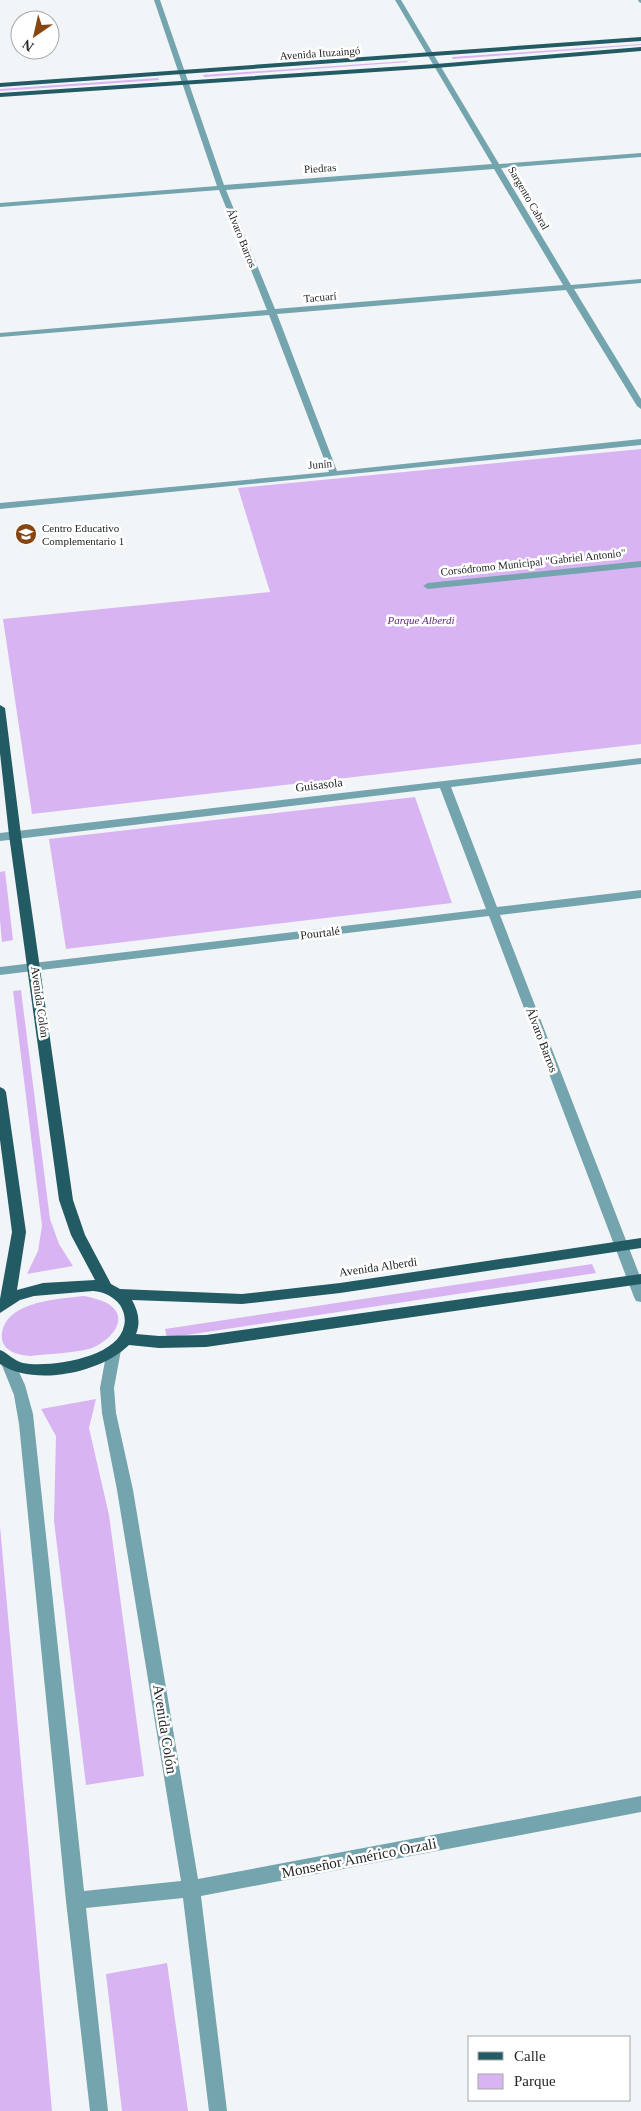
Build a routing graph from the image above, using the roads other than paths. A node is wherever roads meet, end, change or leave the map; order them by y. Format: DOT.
graph roads {
  1 [pos="157,0"];
  2 [pos="398,0"];
  3 [pos="641,39"];
  4 [pos="641,49"];
  5 [pos="431,55"];
  6 [pos="436,66"];
  7 [pos="183,72"];
  8 [pos="185,82"];
  9 [pos="0,85"];
  10 [pos="0,95"];
  11 [pos="641,155"];
  12 [pos="497,166"];
  13 [pos="221,187"];
  14 [pos="0,205"];
  15 [pos="641,281"];
  16 [pos="568,288"];
  17 [pos="272,312"];
  18 [pos="0,335"];
  19 [pos="641,406"];
  20 [pos="641,442"];
  21 [pos="334,474"];
  22 [pos="0,506"];
  23 [pos="641,564"];
  24 [pos="428,586"];
  25 [pos="0,708"];
  26 [pos="641,761"];
  27 [pos="444,784"];
  28 [pos="16,835"];
  29 [pos="0,837"];
  30 [pos="641,894"];
  31 [pos="492,912"];
  32 [pos="35,966"];
  33 [pos="0,971"];
  34 [pos="0,1092"];
  35 [pos="641,1244"];
  36 [pos="622,1246"];
  37 [pos="638,1279"];
  38 [pos="112,1291"];
  39 [pos="641,1297"];
  40 [pos="3,1304"];
  41 [pos="120,1344"];
  42 [pos="3,1360"];
  43 [pos="641,1804"];
  44 [pos="191,1890"];
  45 [pos="75,1901"];
  46 [pos="99,2111"];
  47 [pos="218,2111"];
  1 -- 7 [label="street, Álvaro Barros"];
  2 -- 5 [label="street, Sargento Cabral"];
  3 -- 5 [label="main road, Avenida Ituzaingó"];
  4 -- 6 [label="main road, Avenida Ituzaingó"];
  5 -- 6 [label="street, Sargento Cabral"];
  5 -- 7 [label="main road, Avenida Ituzaingó"];
  6 -- 8 [label="main road, Avenida Ituzaingó"];
  6 -- 12 [label="street, Sargento Cabral"];
  7 -- 8 [label="street, Álvaro Barros"];
  7 -- 9 [label="main road, Avenida Ituzaingó"];
  8 -- 10 [label="main road, Avenida Ituzaingó"];
  8 -- 13 [label="street, Álvaro Barros"];
  11 -- 12 [label="street, Piedras"];
  12 -- 13 [label="street, Piedras"];
  12 -- 16 [label="street, Sargento Cabral"];
  13 -- 14 [label="street, Piedras"];
  13 -- 17 [label="street, Álvaro Barros"];
  15 -- 16 [label="street, Tacuarí"];
  16 -- 17 [label="street, Tacuarí"];
  16 -- 19 [label="street, Sargento Cabral"];
  17 -- 18 [label="street, Tacuarí"];
  17 -- 21 [label="street, Álvaro Barros"];
  20 -- 21 [label="street, Junín"];
  21 -- 22 [label="street, Junín"];
  23 -- 24 [label="street, Corsódromo Municipal \"Gabriel Antonio\""];
  25 -- 28 [label="main road, Avenida Colón"];
  26 -- 27 [label="street, Guisasola"];
  27 -- 28 [label="street, Guisasola"];
  27 -- 31 [label="street, Álvaro Barros"];
  28 -- 29 [label="street, Guisasola"];
  28 -- 32 [label="main road, Avenida Colón"];
  30 -- 31 [label="street, Pourtalé"];
  31 -- 32 [label="street, Pourtalé"];
  31 -- 36 [label="street, Álvaro Barros"];
  32 -- 33 [label="street, Pourtalé"];
  32 -- 38 [label="main road, Avenida Colón"];
  34 -- 40 [label="main road"];
  35 -- 36 [label="main road, Avenida Alberdi"];
  36 -- 37 [label="street, Álvaro Barros"];
  36 -- 38 [label="main road, Avenida Alberdi"];
  37 -- 39 [label="street, Álvaro Barros"];
  37 -- 41 [label="main road"];
  38 -- 40 [label="main road, Avenida Alberdi"];
  38 -- 41 [label="main road, Avenida Colón"];
  41 -- 42 [label="main road"];
  41 -- 44 [label="street, Avenida Colón"];
  42 -- 45 [label="street"];
  43 -- 44 [label="street, Monseñor Américo Orzali"];
  44 -- 45 [label="street, Monseñor Américo Orzali"];
  44 -- 47 [label="street, Avenida Colón"];
  45 -- 46 [label="street"];
}
